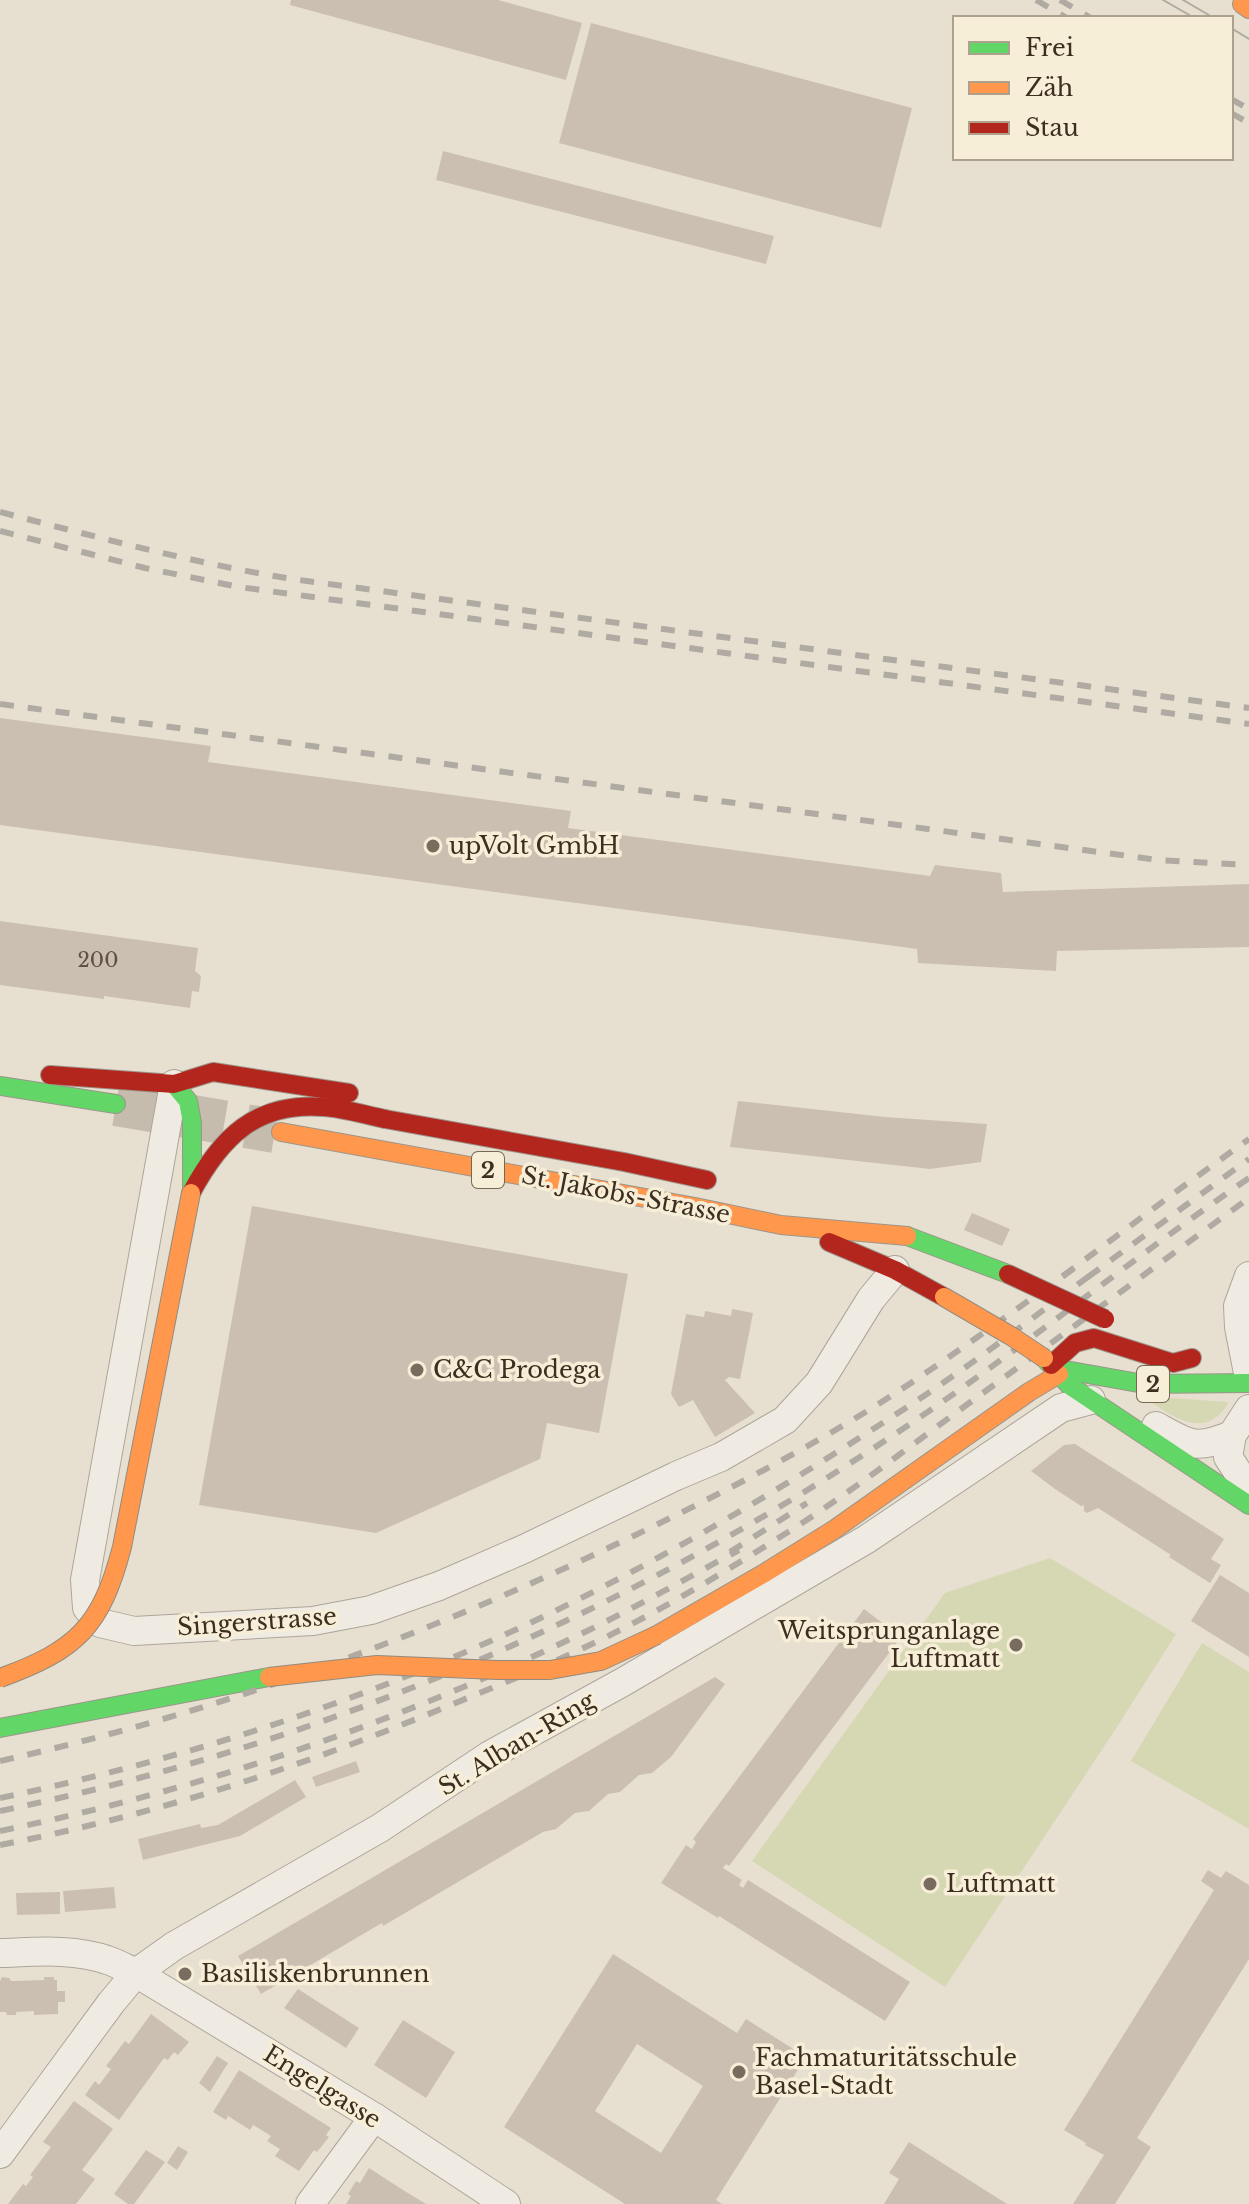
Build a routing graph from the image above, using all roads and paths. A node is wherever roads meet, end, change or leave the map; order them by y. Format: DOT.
graph roads {
  1 [pos="13,1070"];
  2 [pos="174,1084"];
  3 [pos="0,1086"];
  4 [pos="116,1104"];
  5 [pos="385,1119"];
  6 [pos="281,1132"];
  7 [pos="724,1184"];
  8 [pos="191,1193"];
  9 [pos="839,1213"];
  10 [pos="781,1225"];
  11 [pos="910,1236"];
  12 [pos="895,1270"];
  13 [pos="1008,1274"];
  14 [pos="1249,1276"];
  15 [pos="1024,1296"];
  16 [pos="1112,1322"];
  17 [pos="1030,1326"];
  18 [pos="1161,1340"];
  19 [pos="1046,1361"];
  20 [pos="1234,1363"];
  21 [pos="1020,1368"];
  22 [pos="1009,1385"];
  23 [pos="1092,1400"];
  24 [pos="1249,1409"];
  25 [pos="1232,1435"];
  26 [pos="926,1465"];
  27 [pos="1249,1481"];
  28 [pos="1249,1505"];
  29 [pos="0,1678"];
  30 [pos="0,1728"];
  31 [pos="0,1953"];
  32 [pos="136,1973"];
  33 [pos="374,2117"];
  34 [pos="0,2154"];
  35 [pos="310,2204"];
  36 [pos="506,2204"];
  1 -- 2 [label="main road"];
  2 -- 5 [label="main road"];
  2 -- 8 [label="main road"];
  2 -- 12 [label="street, Singerstrasse"];
  3 -- 4 [label="main road"];
  5 -- 7 [label="main road"];
  5 -- 8 [label="main road"];
  6 -- 10 [label="main road, St. Jakobs-Strasse / 2"];
  8 -- 29 [label="main road, bridge"];
  9 -- 11 [label="main road"];
  10 -- 11 [label="main road, St. Jakobs-Strasse / 2"];
  10 -- 12 [label="main road, St. Jakobs-Strasse / 2"];
  11 -- 13 [label="main road, St. Jakobs-Strasse / 2"];
  12 -- 19 [label="main road, St. Jakobs-Strasse / 2, bridge"];
  13 -- 15 [label="main road"];
  13 -- 16 [label="main road, 2, bridge"];
  14 -- 20 [label="street"];
  17 -- 19 [label="main road"];
  18 -- 20 [label="main road, 2"];
  19 -- 20 [label="main road, 2"];
  19 -- 20 [label="main road"];
  19 -- 21 [label="main road"];
  19 -- 23 [label="main road, St. Jakobs-Strasse"];
  19 -- 26 [label="main road"];
  22 -- 26 [label="main road"];
  23 -- 25 [label="street, St. Jakobs-Strasse"];
  23 -- 26 [label="main road"];
  23 -- 28 [label="main road, St. Jakobs-Strasse"];
  23 -- 32 [label="street, St. Alban-Ring"];
  24 -- 25 [label="street"];
  25 -- 27 [label="street"];
  26 -- 30 [label="main road, bridge"];
  31 -- 32 [label="street, Engelgasse"];
  32 -- 33 [label="street, Engelgasse"];
  32 -- 34 [label="street, St. Alban-Ring"];
  33 -- 35 [label="street"];
  33 -- 36 [label="street, Engelgasse"];
}
